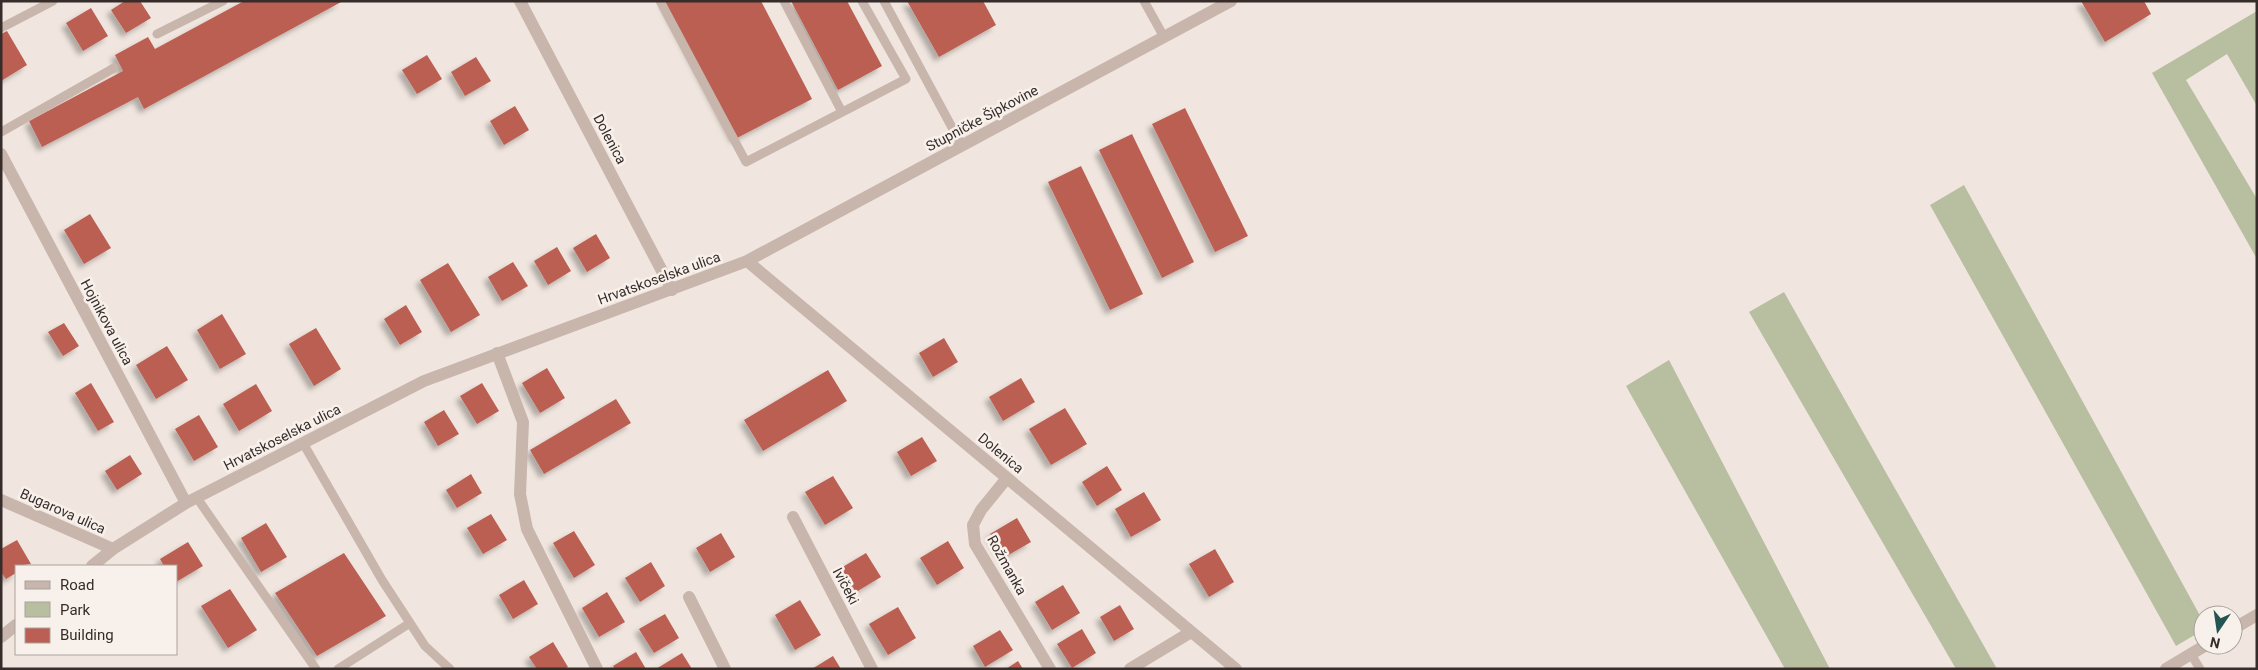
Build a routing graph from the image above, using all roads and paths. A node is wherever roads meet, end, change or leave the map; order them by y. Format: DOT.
graph roads {
  1 [pos="53,1"];
  2 [pos="223,1"];
  3 [pos="520,1"];
  4 [pos="660,1"];
  5 [pos="784,1"];
  6 [pos="862,1"];
  7 [pos="884,1"];
  8 [pos="1144,1"];
  9 [pos="1230,1"];
  10 [pos="1,28"];
  11 [pos="157,34"];
  12 [pos="1164,37"];
  13 [pos="114,68"];
  14 [pos="842,112"];
  15 [pos="1,132"];
  16 [pos="962,146"];
  17 [pos="1,154"];
  18 [pos="747,261"];
  19 [pos="672,290"];
  20 [pos="497,352"];
  21 [pos="303,443"];
  22 [pos="1007,478"];
  23 [pos="1,500"];
  24 [pos="191,500"];
  25 [pos="793,517"];
  26 [pos="113,549"];
  27 [pos="93,565"];
  28 [pos="689,597"];
  29 [pos="2257,615"];
  30 [pos="410,623"];
  31 [pos="2243,623"];
  32 [pos="15,626"];
  33 [pos="1192,632"];
  34 [pos="1,637"];
  35 [pos="2191,654"];
  36 [pos="316,669"];
  37 [pos="338,669"];
  38 [pos="450,669"];
  39 [pos="597,669"];
  40 [pos="725,669"];
  41 [pos="872,669"];
  42 [pos="1050,669"];
  43 [pos="1130,669"];
  44 [pos="1236,669"];
  45 [pos="2166,669"];
  46 [pos="2200,669"];
  1 -- 10 [label="lane"];
  2 -- 11 [label="lane"];
  3 -- 19 [label="street, Dolenica"];
  4 -- 14 [label="lane"];
  5 -- 14 [label="lane"];
  6 -- 14 [label="lane"];
  7 -- 16 [label="lane"];
  8 -- 12 [label="lane"];
  9 -- 12 [label="street, Stupničke Šipkovine"];
  12 -- 16 [label="street, Stupničke Šipkovine"];
  13 -- 15 [label="lane"];
  16 -- 18 [label="street, Stupničke Šipkovine"];
  17 -- 24 [label="street, Hojnikova ulica"];
  18 -- 19 [label="street, Hrvatskoselska ulica"];
  18 -- 22 [label="street, Dolenica"];
  19 -- 20 [label="street, Hrvatskoselska ulica"];
  20 -- 21 [label="street, Hrvatskoselska ulica"];
  20 -- 39 [label="street"];
  21 -- 24 [label="street, Hrvatskoselska ulica"];
  21 -- 30 [label="lane"];
  22 -- 33 [label="street, Dolenica"];
  22 -- 42 [label="street, Rožmanka"];
  23 -- 26 [label="street, Bugarova ulica"];
  24 -- 26 [label="street, Hrvatskoselska ulica"];
  24 -- 36 [label="lane"];
  25 -- 41 [label="street, Ivičeki"];
  26 -- 27 [label="street, Hrvatskoselska ulica"];
  28 -- 40 [label="street"];
  29 -- 31 [label="street"];
  30 -- 37 [label="lane"];
  30 -- 38 [label="lane"];
  32 -- 34 [label="street"];
  33 -- 43 [label="street"];
  33 -- 44 [label="street, Dolenica"];
  35 -- 45 [label="street"];
  35 -- 46 [label="lane"];
}
